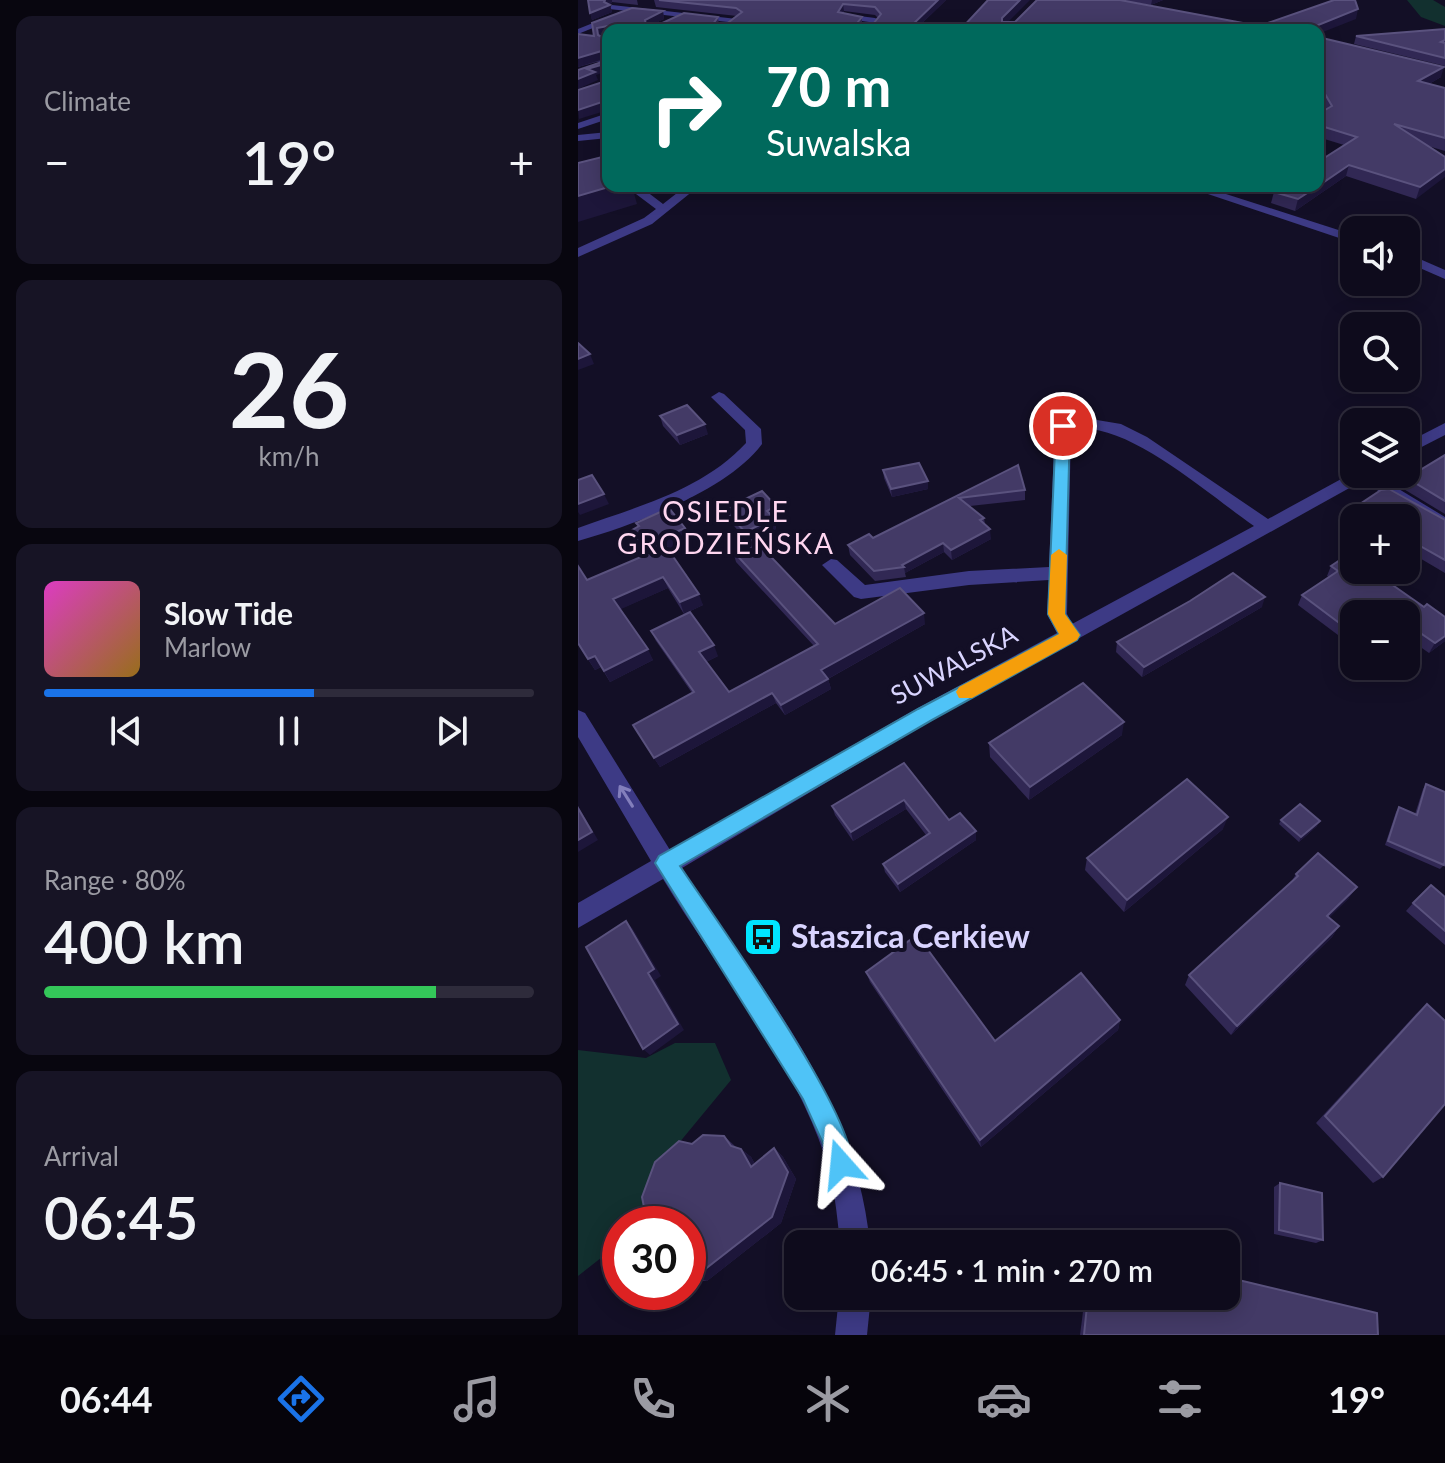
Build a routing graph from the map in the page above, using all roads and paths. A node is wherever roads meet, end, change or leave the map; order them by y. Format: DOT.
graph roads {
  1 [pos="630,0"];
  2 [pos="859,4"];
  3 [pos="612,7"];
  4 [pos="632,11"];
  5 [pos="658,13"];
  6 [pos="593,15"];
  7 [pos="685,15"];
  8 [pos="713,17"];
  9 [pos="646,18"];
  10 [pos="665,24"];
  11 [pos="698,24"];
  12 [pos="732,24"];
  13 [pos="871,24"];
  14 [pos="578,32"];
  15 [pos="592,35"];
  16 [pos="578,56"];
  17 [pos="602,61"];
  18 [pos="602,65"];
  19 [pos="593,69"];
  20 [pos="602,118"];
  21 [pos="578,126"];
  22 [pos="602,136"];
  23 [pos="578,138"];
  24 [pos="640,192"];
  25 [pos="685,192"];
  26 [pos="1209,192"];
  27 [pos="663,209"];
  28 [pos="1340,234"];
  29 [pos="578,253"];
  30 [pos="1420,263"];
  31 [pos="1445,275"];
  32 [pos="719,397"];
  33 [pos="1445,428"];
  34 [pos="1420,442"];
  35 [pos="1340,486"];
  36 [pos="1385,488"];
  37 [pos="1445,525"];
  38 [pos="1268,527"];
  39 [pos="578,535"];
  40 [pos="831,565"];
  41 [pos="1059,573"];
  42 [pos="1071,635"];
  43 [pos="578,719"];
  44 [pos="666,863"];
  45 [pos="578,916"];
  46 [pos="853,1230"];
  47 [pos="854,1310"];
  48 [pos="851,1335"];
  1 -- 3 [label="street"];
  2 -- 13 [label="street"];
  3 -- 4 [label="street"];
  3 -- 6 [label="street"];
  4 -- 5 [label="street"];
  4 -- 14 [label="street"];
  5 -- 7 [label="street"];
  5 -- 9 [label="street"];
  7 -- 8 [label="street"];
  7 -- 10 [label="street"];
  8 -- 11 [label="street"];
  8 -- 12 [label="street"];
  14 -- 15 [label="street"];
  16 -- 17 [label="street"];
  18 -- 19 [label="street"];
  20 -- 21 [label="street"];
  22 -- 23 [label="street"];
  24 -- 27 [label="street"];
  25 -- 27 [label="street"];
  26 -- 28 [label="street"];
  27 -- 29 [label="street"];
  30 -- 31 [label="street"];
  32 -- 39 [label="street"];
  33 -- 34 [label="street"];
  35 -- 38 [label="street, SUWALSKA"];
  36 -- 37 [label="street"];
  38 -- 41 [label="street"];
  38 -- 42 [label="street, SUWALSKA"];
  40 -- 41 [label="street"];
  41 -- 42 [label="street"];
  42 -- 44 [label="street, SUWALSKA"];
  44 -- 43 [label="street, one-way"];
  44 -- 45 [label="street, SUWALSKA"];
  44 -- 46 [label="street"];
  47 -- 48 [label="street"];
}
